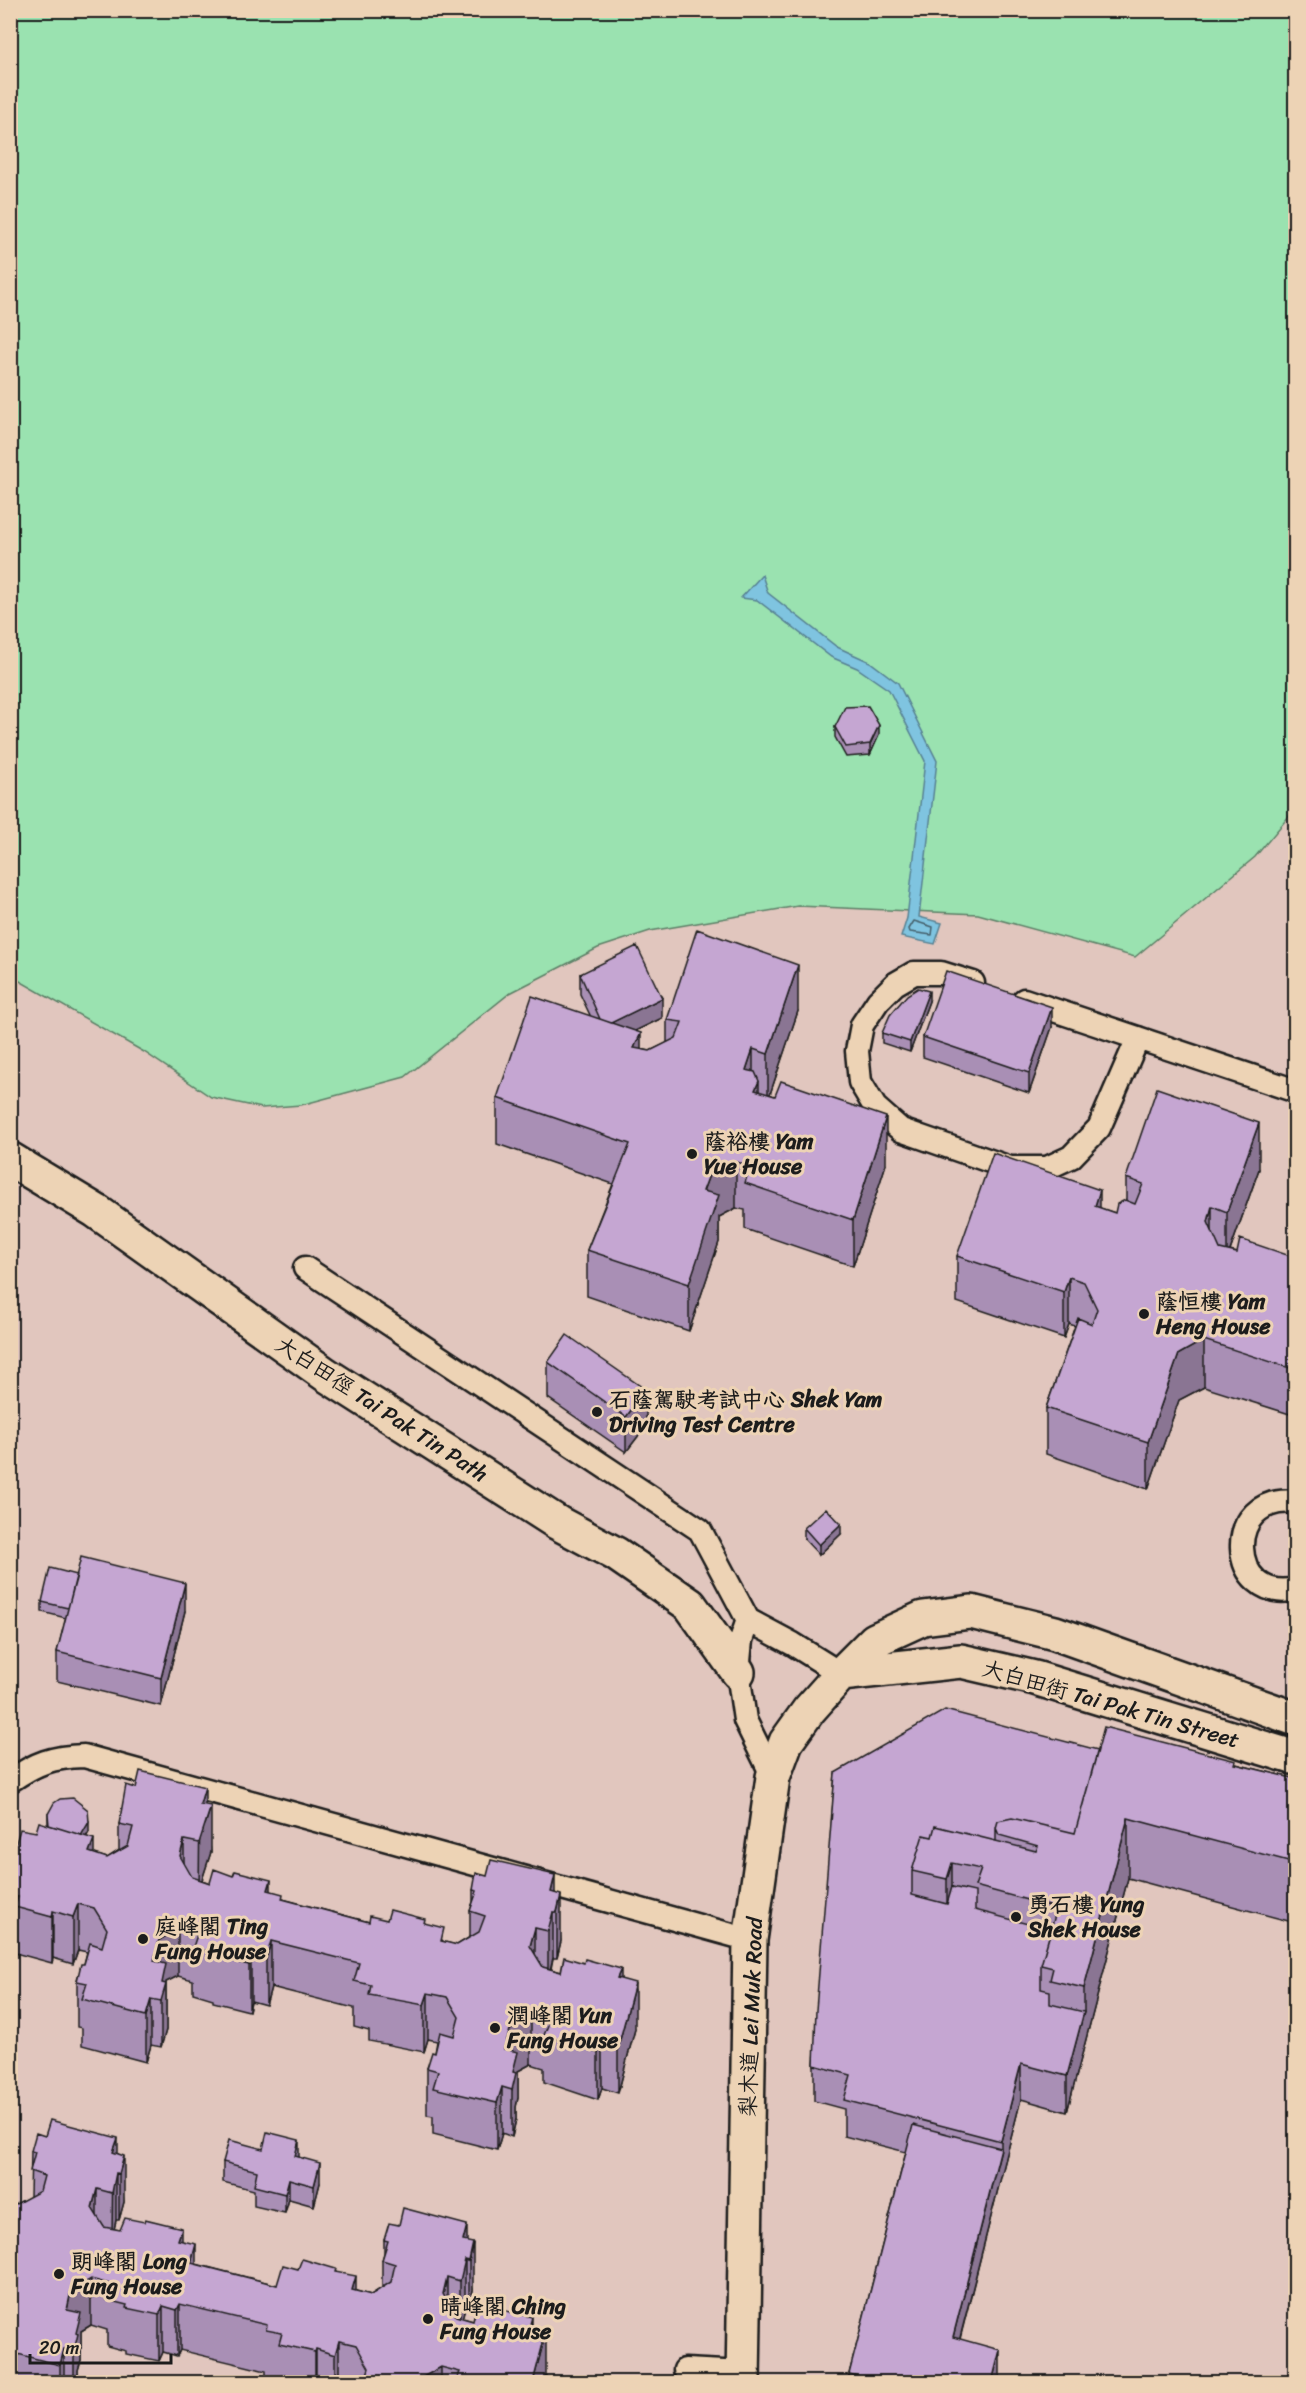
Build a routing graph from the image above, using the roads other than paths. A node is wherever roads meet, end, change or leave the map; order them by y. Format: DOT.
graph roads {
  1 [pos="1138,1038"];
  2 [pos="1296,1091"];
  3 [pos="10,1159"];
  4 [pos="305,1268"];
  5 [pos="1296,1502"];
  6 [pos="1296,1589"];
  7 [pos="748,1620"];
  8 [pos="738,1672"];
  9 [pos="841,1674"];
  10 [pos="1296,1719"];
  11 [pos="1296,1758"];
  12 [pos="773,1777"];
  13 [pos="10,1781"];
  14 [pos="750,1940"];
  15 [pos="685,2370"];
  16 [pos="743,2378"];
  1 -- 1 [label="lane"];
  1 -- 2 [label="lane"];
  3 -- 8 [label="street, 大白田徑 Tai Pak Tin Path"];
  4 -- 7 [label="lane"];
  5 -- 6 [label="lane"];
  7 -- 8 [label="lane, 大白田徑 Tai Pak Tin Path"];
  7 -- 9 [label="lane"];
  8 -- 12 [label="lane, 大白田徑 Tai Pak Tin Path"];
  9 -- 10 [label="street, 大白田街 Tai Pak Tin Street"];
  9 -- 11 [label="street, 大白田街 Tai Pak Tin Street"];
  9 -- 12 [label="street, 梨木道 Lei Muk Road"];
  12 -- 14 [label="street, 梨木道 Lei Muk Road"];
  13 -- 14 [label="lane"];
  14 -- 16 [label="street, 梨木道 Lei Muk Road"];
  15 -- 16 [label="lane"];
}
